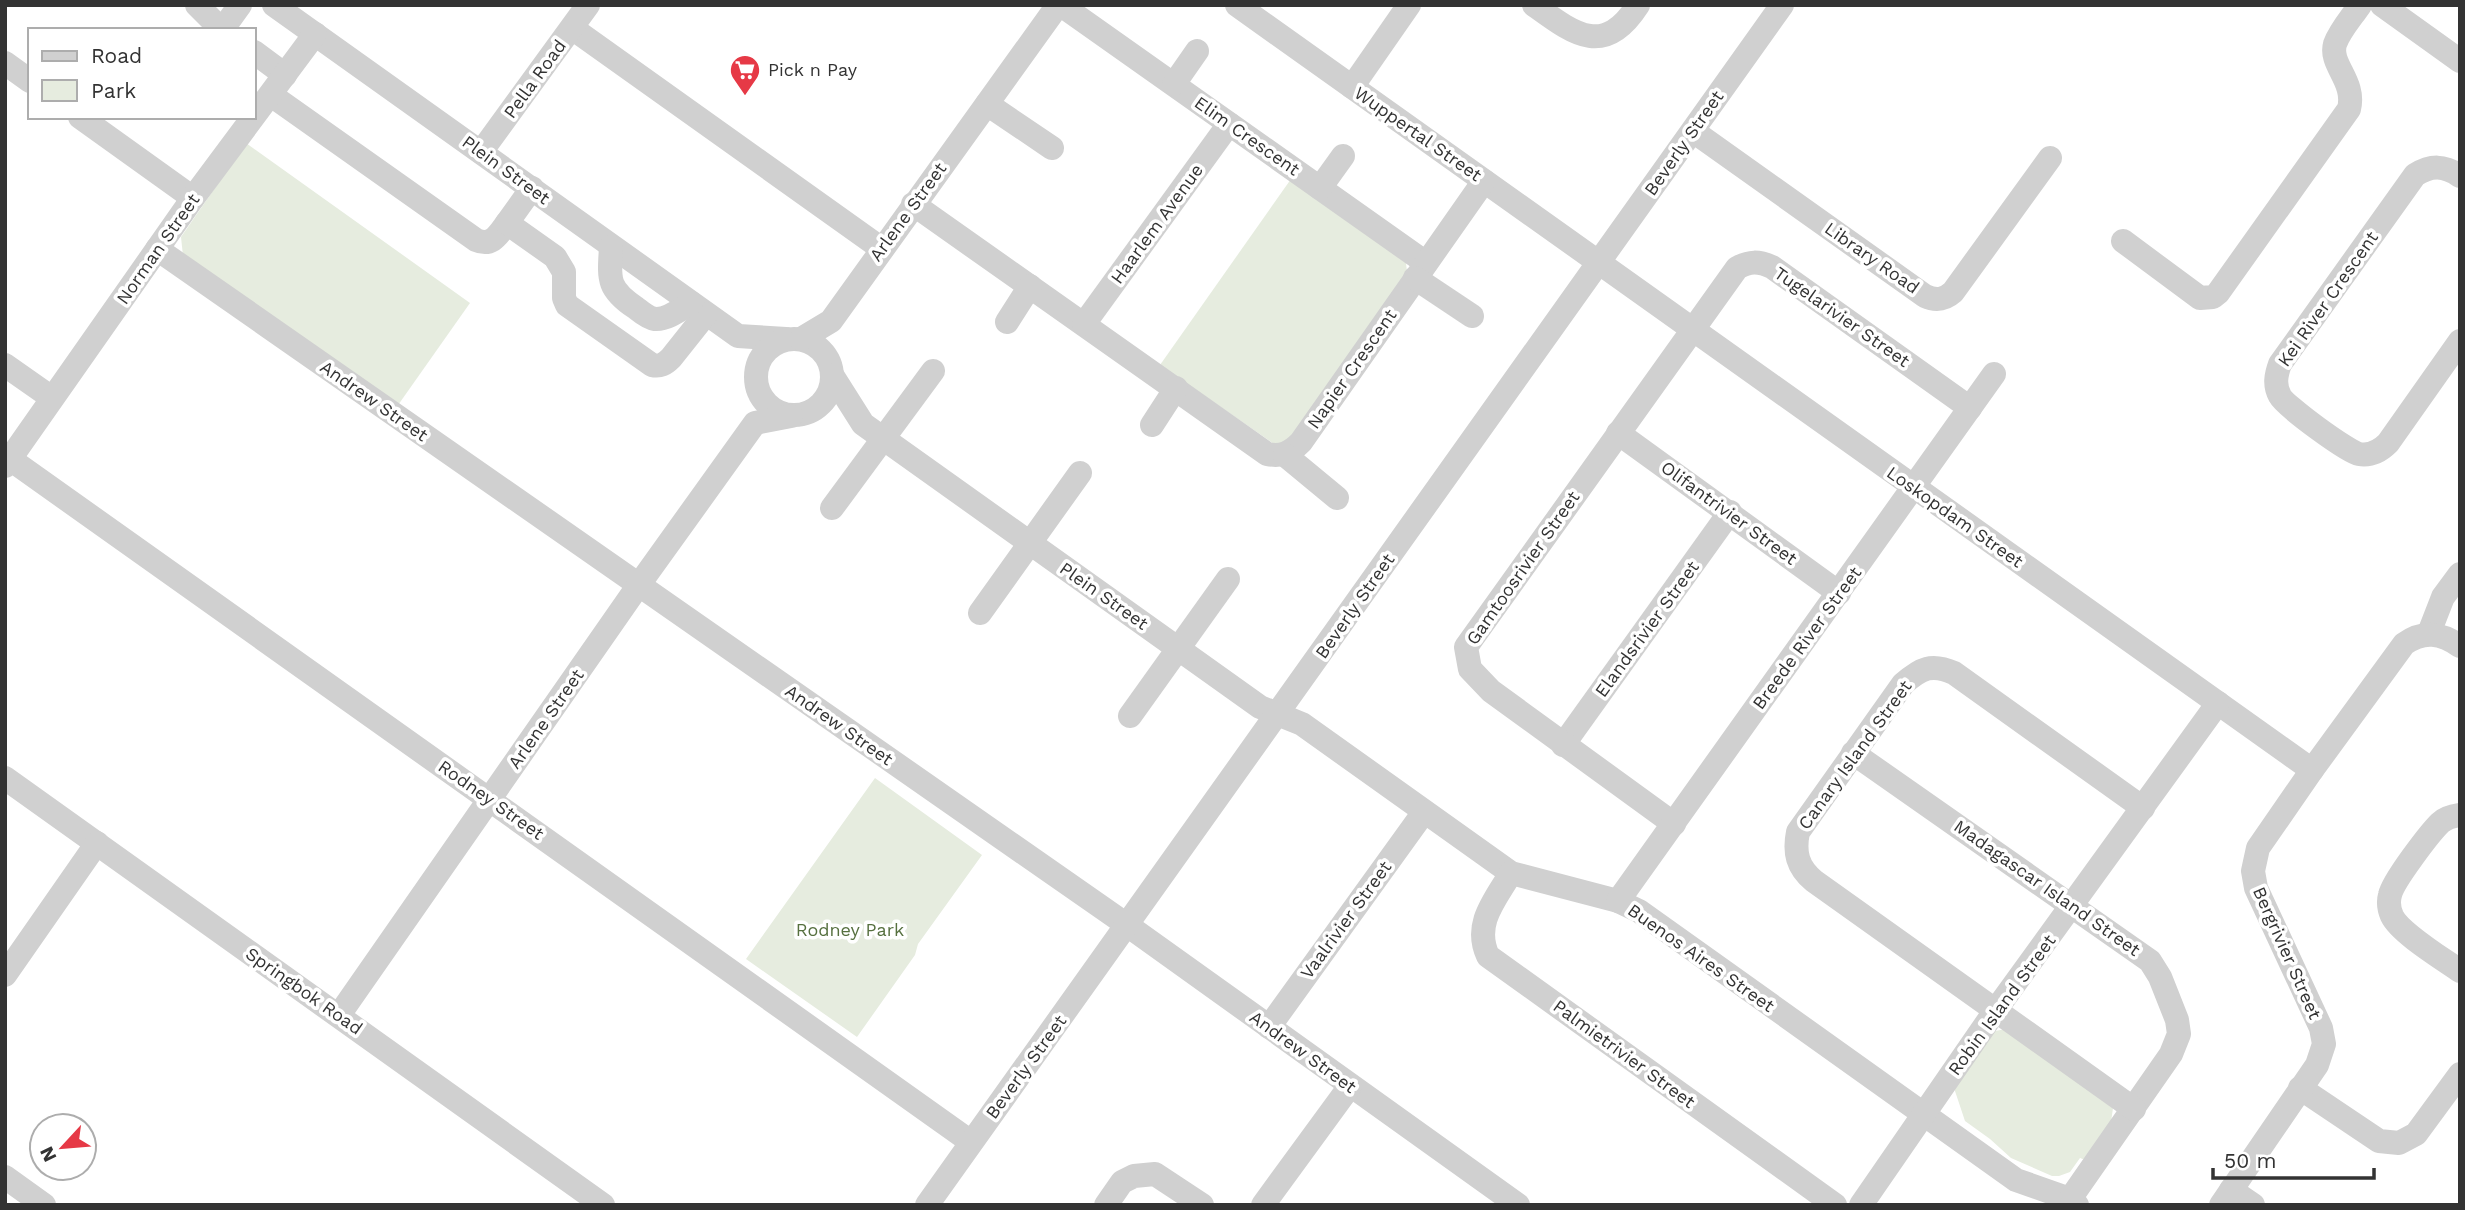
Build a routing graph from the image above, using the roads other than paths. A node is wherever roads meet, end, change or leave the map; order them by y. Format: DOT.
graph roads {
  1 [pos="197,5"];
  2 [pos="240,5"];
  3 [pos="274,5"];
  4 [pos="588,5"];
  5 [pos="1060,5"];
  6 [pos="1237,5"];
  7 [pos="1409,5"];
  8 [pos="1534,5"];
  9 [pos="1638,5"];
  10 [pos="1782,5"];
  11 [pos="2360,5"];
  12 [pos="2382,5"];
  13 [pos="220,28"];
  14 [pos="223,28"];
  15 [pos="572,28"];
  16 [pos="315,34"];
  17 [pos="1197,51"];
  18 [pos="256,53"];
  19 [pos="2460,61"];
  20 [pos="5,63"];
  21 [pos="285,75"];
  22 [pos="28,80"];
  23 [pos="1174,84"];
  24 [pos="1352,87"];
  25 [pos="271,95"];
  26 [pos="986,104"];
  27 [pos="256,115"];
  28 [pos="83,119"];
  29 [pos="253,119"];
  30 [pos="1229,124"];
  31 [pos="1693,131"];
  32 [pos="1052,148"];
  33 [pos="481,152"];
  34 [pos="1343,156"];
  35 [pos="2050,158"];
  36 [pos="2460,176"];
  37 [pos="1484,181"];
  38 [pos="532,188"];
  39 [pos="1320,188"];
  40 [pos="193,198"];
  41 [pos="913,204"];
  42 [pos="507,223"];
  43 [pos="2123,241"];
  44 [pos="611,247"];
  45 [pos="157,249"];
  46 [pos="882,249"];
  47 [pos="1599,263"];
  48 [pos="1421,271"];
  49 [pos="1030,286"];
  50 [pos="699,308"];
  51 [pos="1472,316"];
  52 [pos="831,321"];
  53 [pos="1007,322"];
  54 [pos="1084,324"];
  55 [pos="1692,329"];
  56 [pos="737,336"];
  57 [pos="794,339"];
  58 [pos="2457,352"];
  59 [pos="5,365"];
  60 [pos="831,369"];
  61 [pos="933,371"];
  62 [pos="1994,374"];
  63 [pos="755,376"];
  64 [pos="1177,388"];
  65 [pos="52,398"];
  66 [pos="1970,408"];
  67 [pos="798,415"];
  68 [pos="755,424"];
  69 [pos="863,424"];
  70 [pos="1152,425"];
  71 [pos="1618,433"];
  72 [pos="883,439"];
  73 [pos="1285,455"];
  74 [pos="7,463"];
  75 [pos="1080,473"];
  76 [pos="1914,488"];
  77 [pos="1337,498"];
  78 [pos="832,508"];
  79 [pos="1730,512"];
  80 [pos="1030,543"];
  81 [pos="2460,574"];
  82 [pos="1227,579"];
  83 [pos="638,586"];
  84 [pos="1839,593"];
  85 [pos="980,613"];
  86 [pos="2430,633"];
  87 [pos="2460,646"];
  88 [pos="1178,648"];
  89 [pos="2218,703"];
  90 [pos="1278,714"];
  91 [pos="1129,716"];
  92 [pos="1563,745"];
  93 [pos="1853,753"];
  94 [pos="2312,770"];
  95 [pos="5,778"];
  96 [pos="489,799"];
  97 [pos="2143,808"];
  98 [pos="1424,812"];
  99 [pos="2460,815"];
  100 [pos="1674,824"];
  101 [pos="97,843"];
  102 [pos="1511,873"];
  103 [pos="1618,901"];
  104 [pos="2072,908"];
  105 [pos="1127,925"];
  106 [pos="2460,971"];
  107 [pos="5,975"];
  108 [pos="1996,1011"];
  109 [pos="338,1016"];
  110 [pos="1269,1027"];
  111 [pos="2460,1074"];
  112 [pos="1350,1086"];
  113 [pos="2300,1088"];
  114 [pos="2134,1109"];
  115 [pos="1924,1116"];
  116 [pos="971,1142"];
  117 [pos="5,1177"];
  118 [pos="2226,1197"];
  119 [pos="2074,1202"];
  120 [pos="44,1205"];
  121 [pos="603,1205"];
  122 [pos="927,1205"];
  123 [pos="1106,1205"];
  124 [pos="1202,1205"];
  125 [pos="1263,1205"];
  126 [pos="1518,1205"];
  127 [pos="1835,1205"];
  128 [pos="1861,1205"];
  129 [pos="2253,1205"];
  1 -- 13 [label="street"];
  2 -- 14 [label="street"];
  3 -- 16 [label="street, Plein Street"];
  4 -- 15 [label="street, Pella Road"];
  5 -- 23 [label="street, Elim Crescent"];
  5 -- 26 [label="street, Arlene Street"];
  6 -- 24 [label="street, Wuppertal Street"];
  7 -- 24 [label="street"];
  8 -- 9 [label="street"];
  10 -- 31 [label="street, Beverly Street"];
  11 -- 43 [label="street"];
  12 -- 19 [label="street"];
  15 -- 33 [label="street, Pella Road"];
  15 -- 46 [label="street"];
  16 -- 21 [label="street, Norman Street"];
  16 -- 33 [label="street, Plein Street"];
  17 -- 23 [label="street"];
  18 -- 21 [label="street"];
  20 -- 22 [label="street"];
  21 -- 25 [label="street, Norman Street"];
  23 -- 30 [label="street, Elim Crescent"];
  24 -- 37 [label="street, Wuppertal Street"];
  25 -- 27 [label="street, Norman Street"];
  25 -- 42 [label="street"];
  26 -- 32 [label="street"];
  26 -- 41 [label="street, Arlene Street"];
  28 -- 40 [label="street"];
  29 -- 40 [label="street, Norman Street"];
  30 -- 39 [label="street, Elim Crescent"];
  30 -- 54 [label="street, Haarlem Avenue"];
  31 -- 35 [label="street, Library Road"];
  31 -- 47 [label="street, Beverly Street"];
  33 -- 38 [label="street, Plein Street"];
  34 -- 39 [label="street"];
  36 -- 58 [label="street, Kei River Crescent"];
  37 -- 47 [label="street, Wuppertal Street"];
  37 -- 48 [label="street, Napier Crescent"];
  38 -- 42 [label="street"];
  38 -- 44 [label="street, Plein Street"];
  39 -- 48 [label="street, Elim Crescent"];
  40 -- 45 [label="street, Norman Street"];
  41 -- 46 [label="street, Arlene Street"];
  41 -- 49 [label="street"];
  42 -- 50 [label="street"];
  44 -- 50 [label="street, Plein Street"];
  44 -- 50 [label="street"];
  45 -- 65 [label="street, Norman Street"];
  45 -- 83 [label="street, Andrew Street"];
  46 -- 52 [label="street, Arlene Street"];
  47 -- 55 [label="street, Loskopdam Street"];
  47 -- 90 [label="street, Beverly Street"];
  48 -- 51 [label="street"];
  48 -- 73 [label="street, Napier Crescent"];
  49 -- 53 [label="street"];
  49 -- 54 [label="street"];
  50 -- 56 [label="street, Plein Street"];
  52 -- 57 [label="street, Arlene Street"];
  52 -- 60 [label="street"];
  54 -- 64 [label="street"];
  55 -- 66 [label="street, Tugelarivier Street"];
  55 -- 71 [label="street, Gamtoosrivier Street"];
  55 -- 76 [label="street, Loskopdam Street"];
  56 -- 57 [label="street"];
  56 -- 63 [label="street, Plein Street"];
  57 -- 60 [label="street"];
  57 -- 63 [label="street"];
  59 -- 65 [label="street"];
  60 -- 67 [label="street"];
  60 -- 69 [label="street, Plein Street"];
  61 -- 72 [label="street"];
  62 -- 66 [label="street, Breede River Street"];
  63 -- 67 [label="street"];
  63 -- 68 [label="street"];
  64 -- 70 [label="street"];
  64 -- 73 [label="street"];
  65 -- 74 [label="street, Norman Street"];
  66 -- 76 [label="street, Breede River Street"];
  67 -- 68 [label="street"];
  67 -- 69 [label="street, Plein Street"];
  68 -- 83 [label="street, Arlene Street"];
  69 -- 72 [label="street, Plein Street"];
  71 -- 79 [label="street, Olifantrivier Street"];
  71 -- 92 [label="street, Gamtoosrivier Street"];
  72 -- 78 [label="street"];
  72 -- 80 [label="street, Plein Street"];
  73 -- 77 [label="street"];
  74 -- 96 [label="street, Rodney Street"];
  75 -- 80 [label="street"];
  76 -- 84 [label="street, Breede River Street"];
  76 -- 89 [label="street, Loskopdam Street"];
  79 -- 84 [label="street, Olifantrivier Street"];
  79 -- 92 [label="street, Elandsrivier Street"];
  80 -- 85 [label="street"];
  80 -- 88 [label="street, Plein Street"];
  81 -- 86 [label="street"];
  82 -- 88 [label="street"];
  83 -- 96 [label="street, Arlene Street"];
  83 -- 105 [label="street, Andrew Street"];
  84 -- 100 [label="street, Breede River Street"];
  86 -- 87 [label="street"];
  86 -- 94 [label="street, Bergrivier Street"];
  88 -- 90 [label="street, Plein Street"];
  88 -- 91 [label="street"];
  89 -- 94 [label="street, Loskopdam Street"];
  89 -- 97 [label="street, Robin Island Street"];
  90 -- 98 [label="street, Buenos Aires Street"];
  90 -- 105 [label="street, Beverly Street"];
  92 -- 100 [label="street, Gamtoosrivier Street"];
  93 -- 97 [label="street, Canary Island Street"];
  93 -- 104 [label="street, Madagascar Island Street"];
  93 -- 108 [label="street, Canary Island Street"];
  94 -- 113 [label="street, Bergrivier Street"];
  95 -- 101 [label="street, Springbok Road"];
  96 -- 109 [label="street, Arlene Street"];
  96 -- 116 [label="street, Rodney Street"];
  97 -- 104 [label="street, Robin Island Street"];
  98 -- 102 [label="street, Buenos Aires Street"];
  98 -- 110 [label="street, Vaalrivier Street"];
  99 -- 106 [label="street"];
  100 -- 103 [label="street, Breede River Street"];
  101 -- 107 [label="street"];
  101 -- 109 [label="street, Springbok Road"];
  102 -- 103 [label="street, Buenos Aires Street"];
  102 -- 127 [label="street, Palmietrivier Street"];
  103 -- 115 [label="street, Buenos Aires Street"];
  104 -- 108 [label="street, Robin Island Street"];
  104 -- 114 [label="street, Madagascar Island Street"];
  105 -- 110 [label="street, Andrew Street"];
  105 -- 116 [label="street, Beverly Street"];
  108 -- 114 [label="street, Canary Island Street"];
  108 -- 115 [label="street, Robin Island Street"];
  109 -- 121 [label="street, Springbok Road"];
  110 -- 112 [label="street, Andrew Street"];
  111 -- 113 [label="street"];
  112 -- 125 [label="street"];
  112 -- 126 [label="street, Andrew Street"];
  113 -- 118 [label="street, Bergrivier Street"];
  114 -- 119 [label="street, Madagascar Island Street"];
  115 -- 119 [label="street, Buenos Aires Street"];
  115 -- 128 [label="street, Robin Island Street"];
  116 -- 122 [label="street, Beverly Street"];
  117 -- 120 [label="street"];
  118 -- 129 [label="street"];
  123 -- 124 [label="street"];
}
